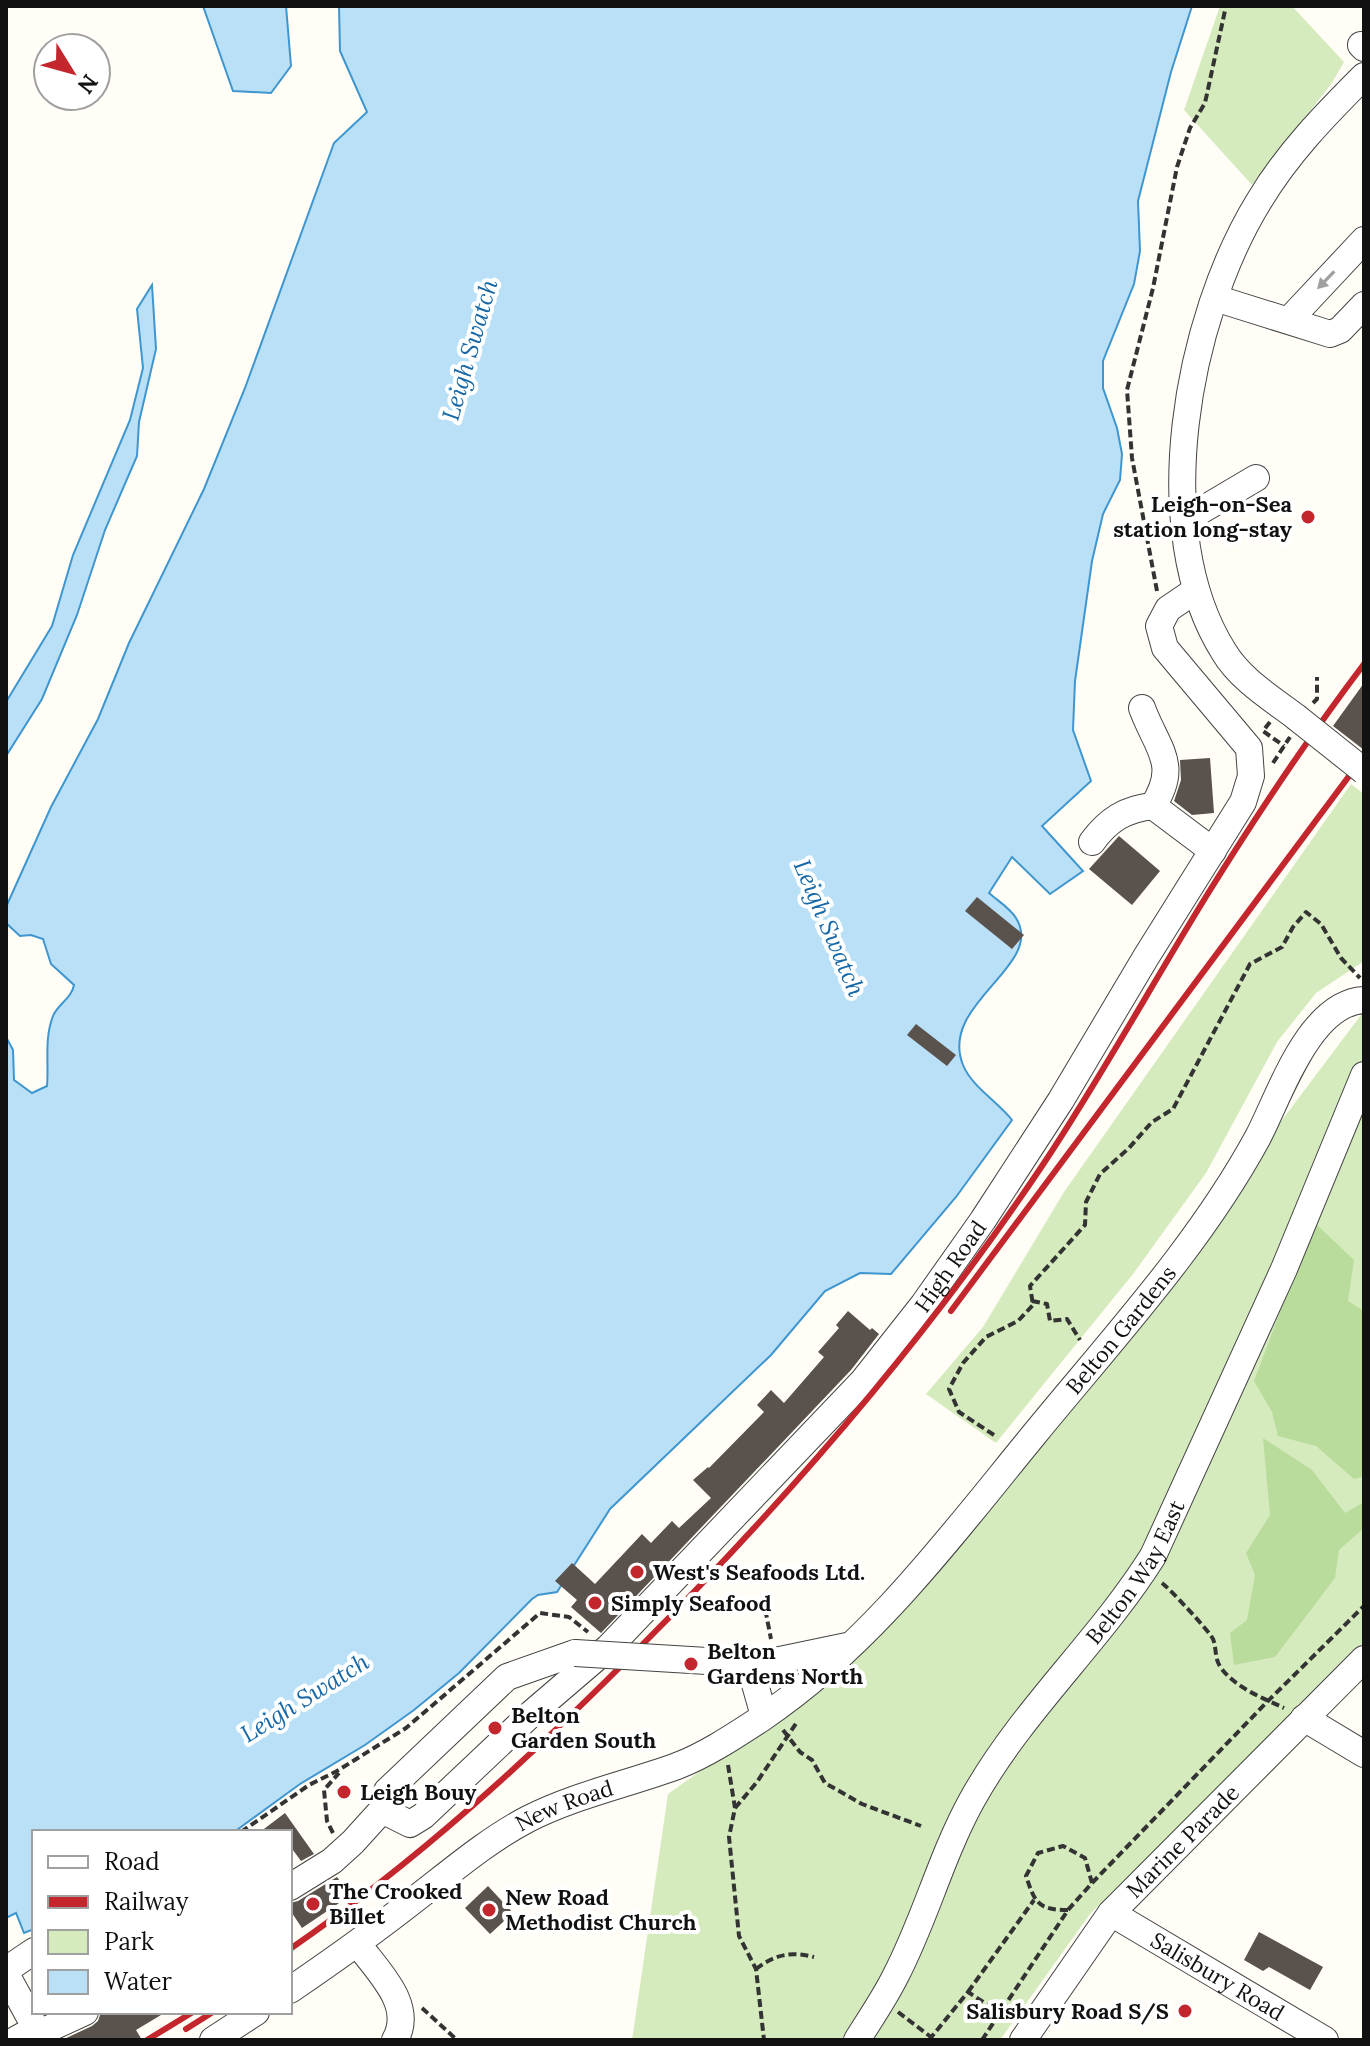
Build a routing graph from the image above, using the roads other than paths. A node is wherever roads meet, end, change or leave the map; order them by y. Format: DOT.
graph roads {
  1 [pos="1364,76"];
  2 [pos="1364,240"];
  3 [pos="1215,298"];
  4 [pos="1364,305"];
  5 [pos="1289,320"];
  6 [pos="1256,478"];
  7 [pos="1185,520"];
  8 [pos="1196,590"];
  9 [pos="1142,708"];
  10 [pos="1364,771"];
  11 [pos="1153,806"];
  12 [pos="1092,842"];
  13 [pos="1213,851"];
  14 [pos="1363,993"];
  15 [pos="1364,1075"];
  16 [pos="850,1645"];
  17 [pos="1364,1659"];
  18 [pos="754,1663"];
  19 [pos="767,1714"];
  20 [pos="1304,1718"];
  21 [pos="1364,1754"];
  22 [pos="385,1800"];
  23 [pos="292,1886"];
  24 [pos="1111,1913"];
  25 [pos="358,1944"];
  26 [pos="32,1952"];
  27 [pos="6,1972"];
  28 [pos="292,1989"];
  29 [pos="81,2014"];
  30 [pos="253,2014"];
  31 [pos="25,2033"];
  32 [pos="213,2040"];
  33 [pos="395,2040"];
  34 [pos="857,2040"];
  35 [pos="1023,2040"];
  36 [pos="1325,2040"];
  1 -- 3 [label="street"];
  2 -- 5 [label="street, one-way"];
  3 -- 5 [label="street"];
  3 -- 7 [label="street"];
  4 -- 5 [label="street"];
  6 -- 7 [label="street"];
  7 -- 8 [label="street"];
  8 -- 10 [label="street, bridge"];
  8 -- 13 [label="street, High Road"];
  9 -- 11 [label="street"];
  11 -- 12 [label="street"];
  11 -- 13 [label="street"];
  13 -- 22 [label="street, High Road"];
  14 -- 16 [label="street, Belton Gardens"];
  15 -- 34 [label="street, Belton Way East"];
  16 -- 18 [label="street"];
  16 -- 19 [label="street, New Road"];
  17 -- 20 [label="street, Marine Parade"];
  18 -- 19 [label="street"];
  18 -- 22 [label="street, bridge"];
  19 -- 25 [label="street, New Road"];
  20 -- 21 [label="street"];
  20 -- 24 [label="street, Marine Parade"];
  22 -- 23 [label="street"];
  24 -- 35 [label="street, Marine Parade"];
  24 -- 36 [label="street, Salisbury Road"];
  25 -- 28 [label="street, New Road"];
  25 -- 33 [label="street"];
  26 -- 27 [label="street"];
  27 -- 31 [label="street"];
  29 -- 31 [label="street"];
  30 -- 32 [label="street"];
}
